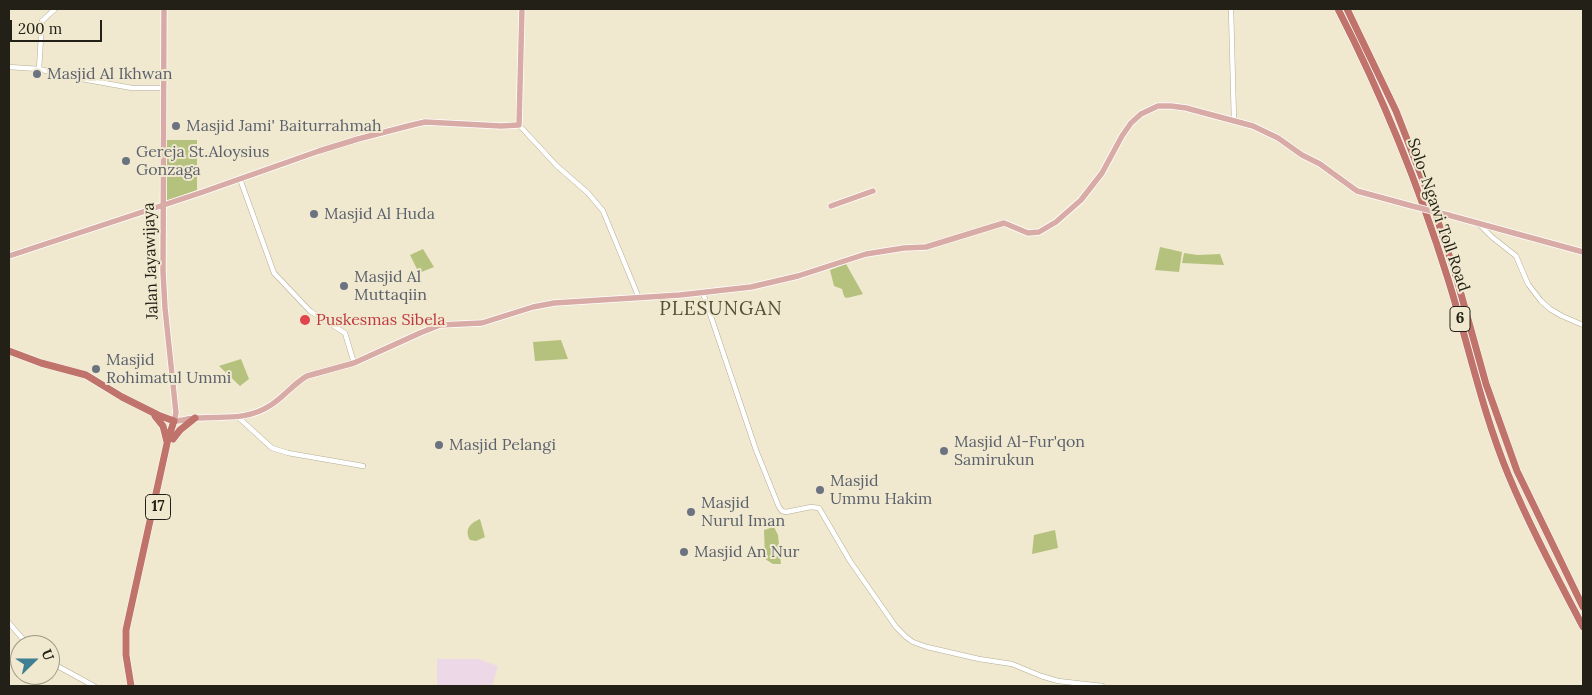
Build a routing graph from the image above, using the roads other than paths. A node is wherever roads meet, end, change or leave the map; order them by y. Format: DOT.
graph roads {
  1 [pos="55,9"];
  2 [pos="164,9"];
  3 [pos="522,9"];
  4 [pos="1231,9"];
  5 [pos="1338,9"];
  6 [pos="1347,9"];
  7 [pos="9,67"];
  8 [pos="38,69"];
  9 [pos="164,88"];
  10 [pos="1234,121"];
  11 [pos="519,125"];
  12 [pos="240,179"];
  13 [pos="873,191"];
  14 [pos="163,205"];
  15 [pos="831,206"];
  16 [pos="1478,223"];
  17 [pos="1583,252"];
  18 [pos="9,256"];
  19 [pos="703,293"];
  20 [pos="639,298"];
  21 [pos="1583,325"];
  22 [pos="9,351"];
  23 [pos="354,363"];
  24 [pos="151,412"];
  25 [pos="195,418"];
  26 [pos="240,418"];
  27 [pos="174,421"];
  28 [pos="170,441"];
  29 [pos="363,466"];
  30 [pos="141,574"];
  31 [pos="1583,607"];
  32 [pos="9,623"];
  33 [pos="1583,627"];
  34 [pos="19,635"];
  35 [pos="60,667"];
  36 [pos="94,686"];
  37 [pos="131,686"];
  38 [pos="136,686"];
  39 [pos="1102,686"];
  1 -- 8 [label="street"];
  2 -- 9 [label="main road, Jalan Jayawijaya"];
  3 -- 11 [label="main road"];
  4 -- 10 [label="street"];
  5 -- 33 [label="highway, Solo–Ngawi Toll Road / 6"];
  6 -- 31 [label="highway, Solo–Ngawi Toll Road / 6"];
  7 -- 8 [label="street"];
  8 -- 9 [label="street"];
  9 -- 14 [label="main road, Jalan Jayawijaya"];
  10 -- 16 [label="main road, bridge"];
  10 -- 19 [label="main road"];
  11 -- 12 [label="main road"];
  11 -- 20 [label="street"];
  12 -- 14 [label="main road"];
  12 -- 23 [label="street"];
  13 -- 15 [label="main road"];
  14 -- 18 [label="main road"];
  14 -- 27 [label="main road, Jalan Jayawijaya"];
  16 -- 17 [label="main road"];
  16 -- 21 [label="street"];
  19 -- 20 [label="main road"];
  19 -- 39 [label="street"];
  20 -- 23 [label="main road"];
  22 -- 24 [label="highway"];
  23 -- 26 [label="main road"];
  24 -- 27 [label="highway"];
  24 -- 28 [label="highway"];
  25 -- 26 [label="main road"];
  25 -- 27 [label="main road"];
  25 -- 28 [label="highway"];
  26 -- 29 [label="street"];
  27 -- 28 [label="highway, 17"];
  28 -- 30 [label="highway, 17"];
  30 -- 37 [label="highway, 17"];
  30 -- 38 [label="highway, 17"];
  32 -- 34 [label="street"];
  35 -- 36 [label="street"];
}
